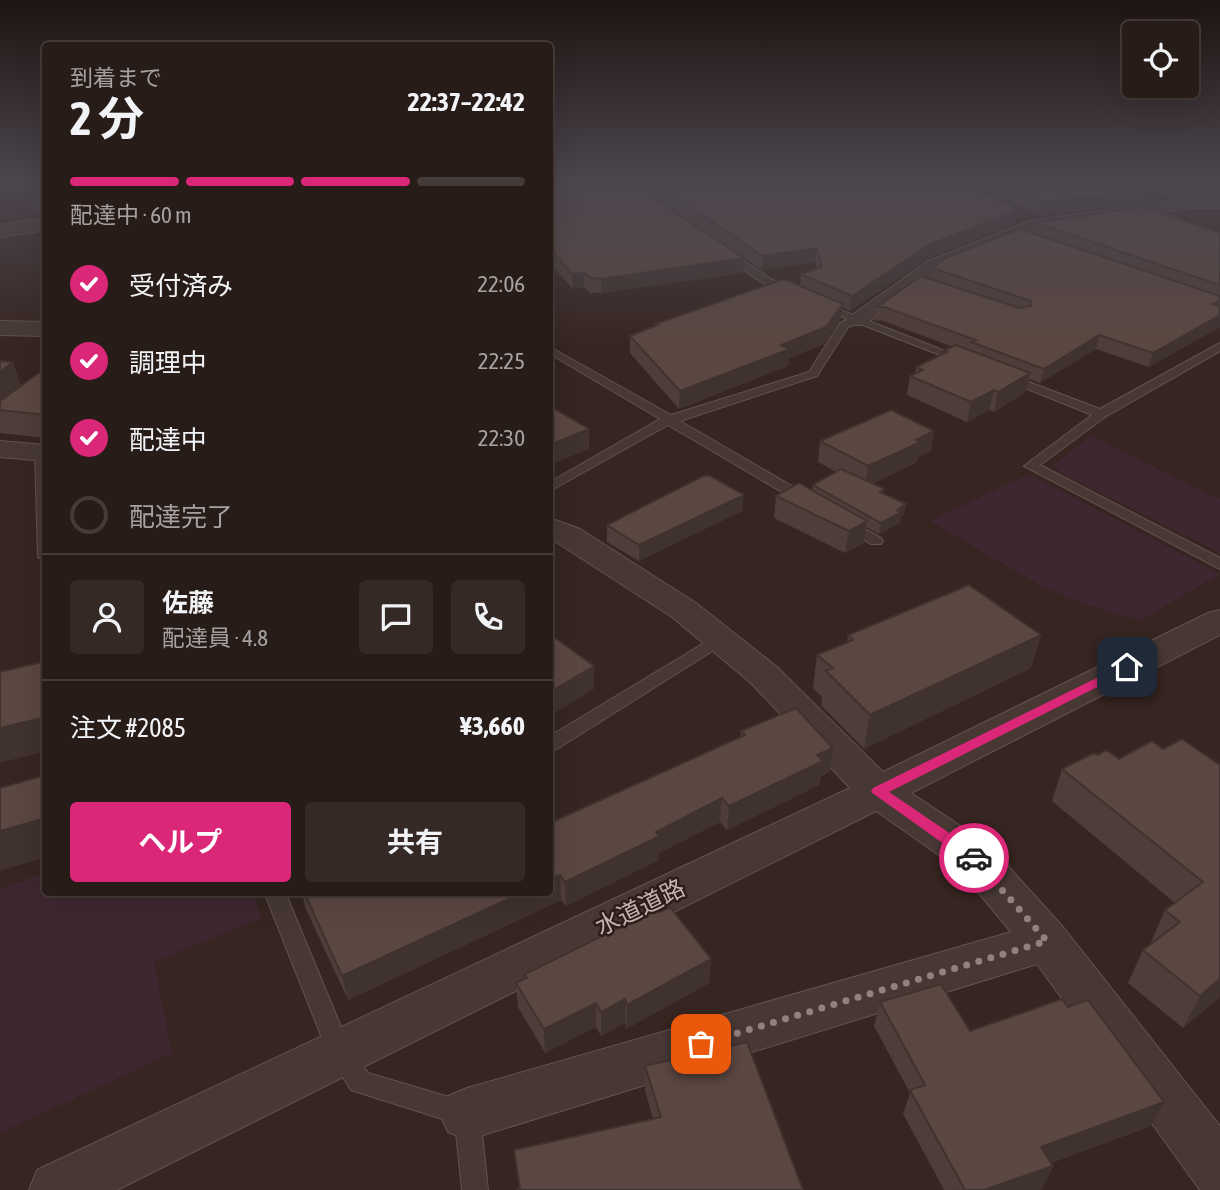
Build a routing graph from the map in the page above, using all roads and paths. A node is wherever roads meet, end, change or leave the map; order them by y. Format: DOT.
graph roads {
  1 [pos="995,240"];
  2 [pos="719,247"];
  3 [pos="804,297"];
  4 [pos="816,303"];
  5 [pos="856,320"];
  6 [pos="0,328"];
  7 [pos="42,329"];
  8 [pos="1220,346"];
  9 [pos="553,352"];
  10 [pos="971,364"];
  11 [pos="998,374"];
  12 [pos="1101,414"];
  13 [pos="666,421"];
  14 [pos="0,449"];
  15 [pos="42,453"];
  16 [pos="553,485"];
  17 [pos="818,507"];
  18 [pos="841,520"];
  19 [pos="553,528"];
  20 [pos="876,541"];
  21 [pos="1220,564"];
  22 [pos="1220,621"];
  23 [pos="719,639"];
  24 [pos="553,742"];
  25 [pos="878,792"];
  26 [pos="276,896"];
  27 [pos="1047,941"];
  28 [pos="340,1053"];
  29 [pos="467,1114"];
  30 [pos="1220,1171"];
  31 [pos="58,1190"];
  32 [pos="475,1190"];
  1 -- 5 [label="street"];
  2 -- 3 [label="lane"];
  4 -- 5 [label="lane"];
  5 -- 10 [label="lane"];
  5 -- 13 [label="lane"];
  6 -- 7 [label="street"];
  8 -- 12 [label="lane"];
  9 -- 13 [label="lane"];
  11 -- 12 [label="lane"];
  12 -- 21 [label="lane"];
  13 -- 16 [label="lane"];
  13 -- 17 [label="lane"];
  14 -- 15 [label="street"];
  18 -- 20 [label="lane"];
  19 -- 23 [label="street"];
  22 -- 25 [label="street, 水道道路"];
  23 -- 24 [label="lane"];
  23 -- 25 [label="street"];
  25 -- 27 [label="street"];
  25 -- 28 [label="street, 水道道路"];
  26 -- 28 [label="lane"];
  27 -- 29 [label="street"];
  27 -- 30 [label="street"];
  28 -- 29 [label="lane"];
  28 -- 31 [label="street, 水道道路"];
  29 -- 32 [label="lane"];
}
